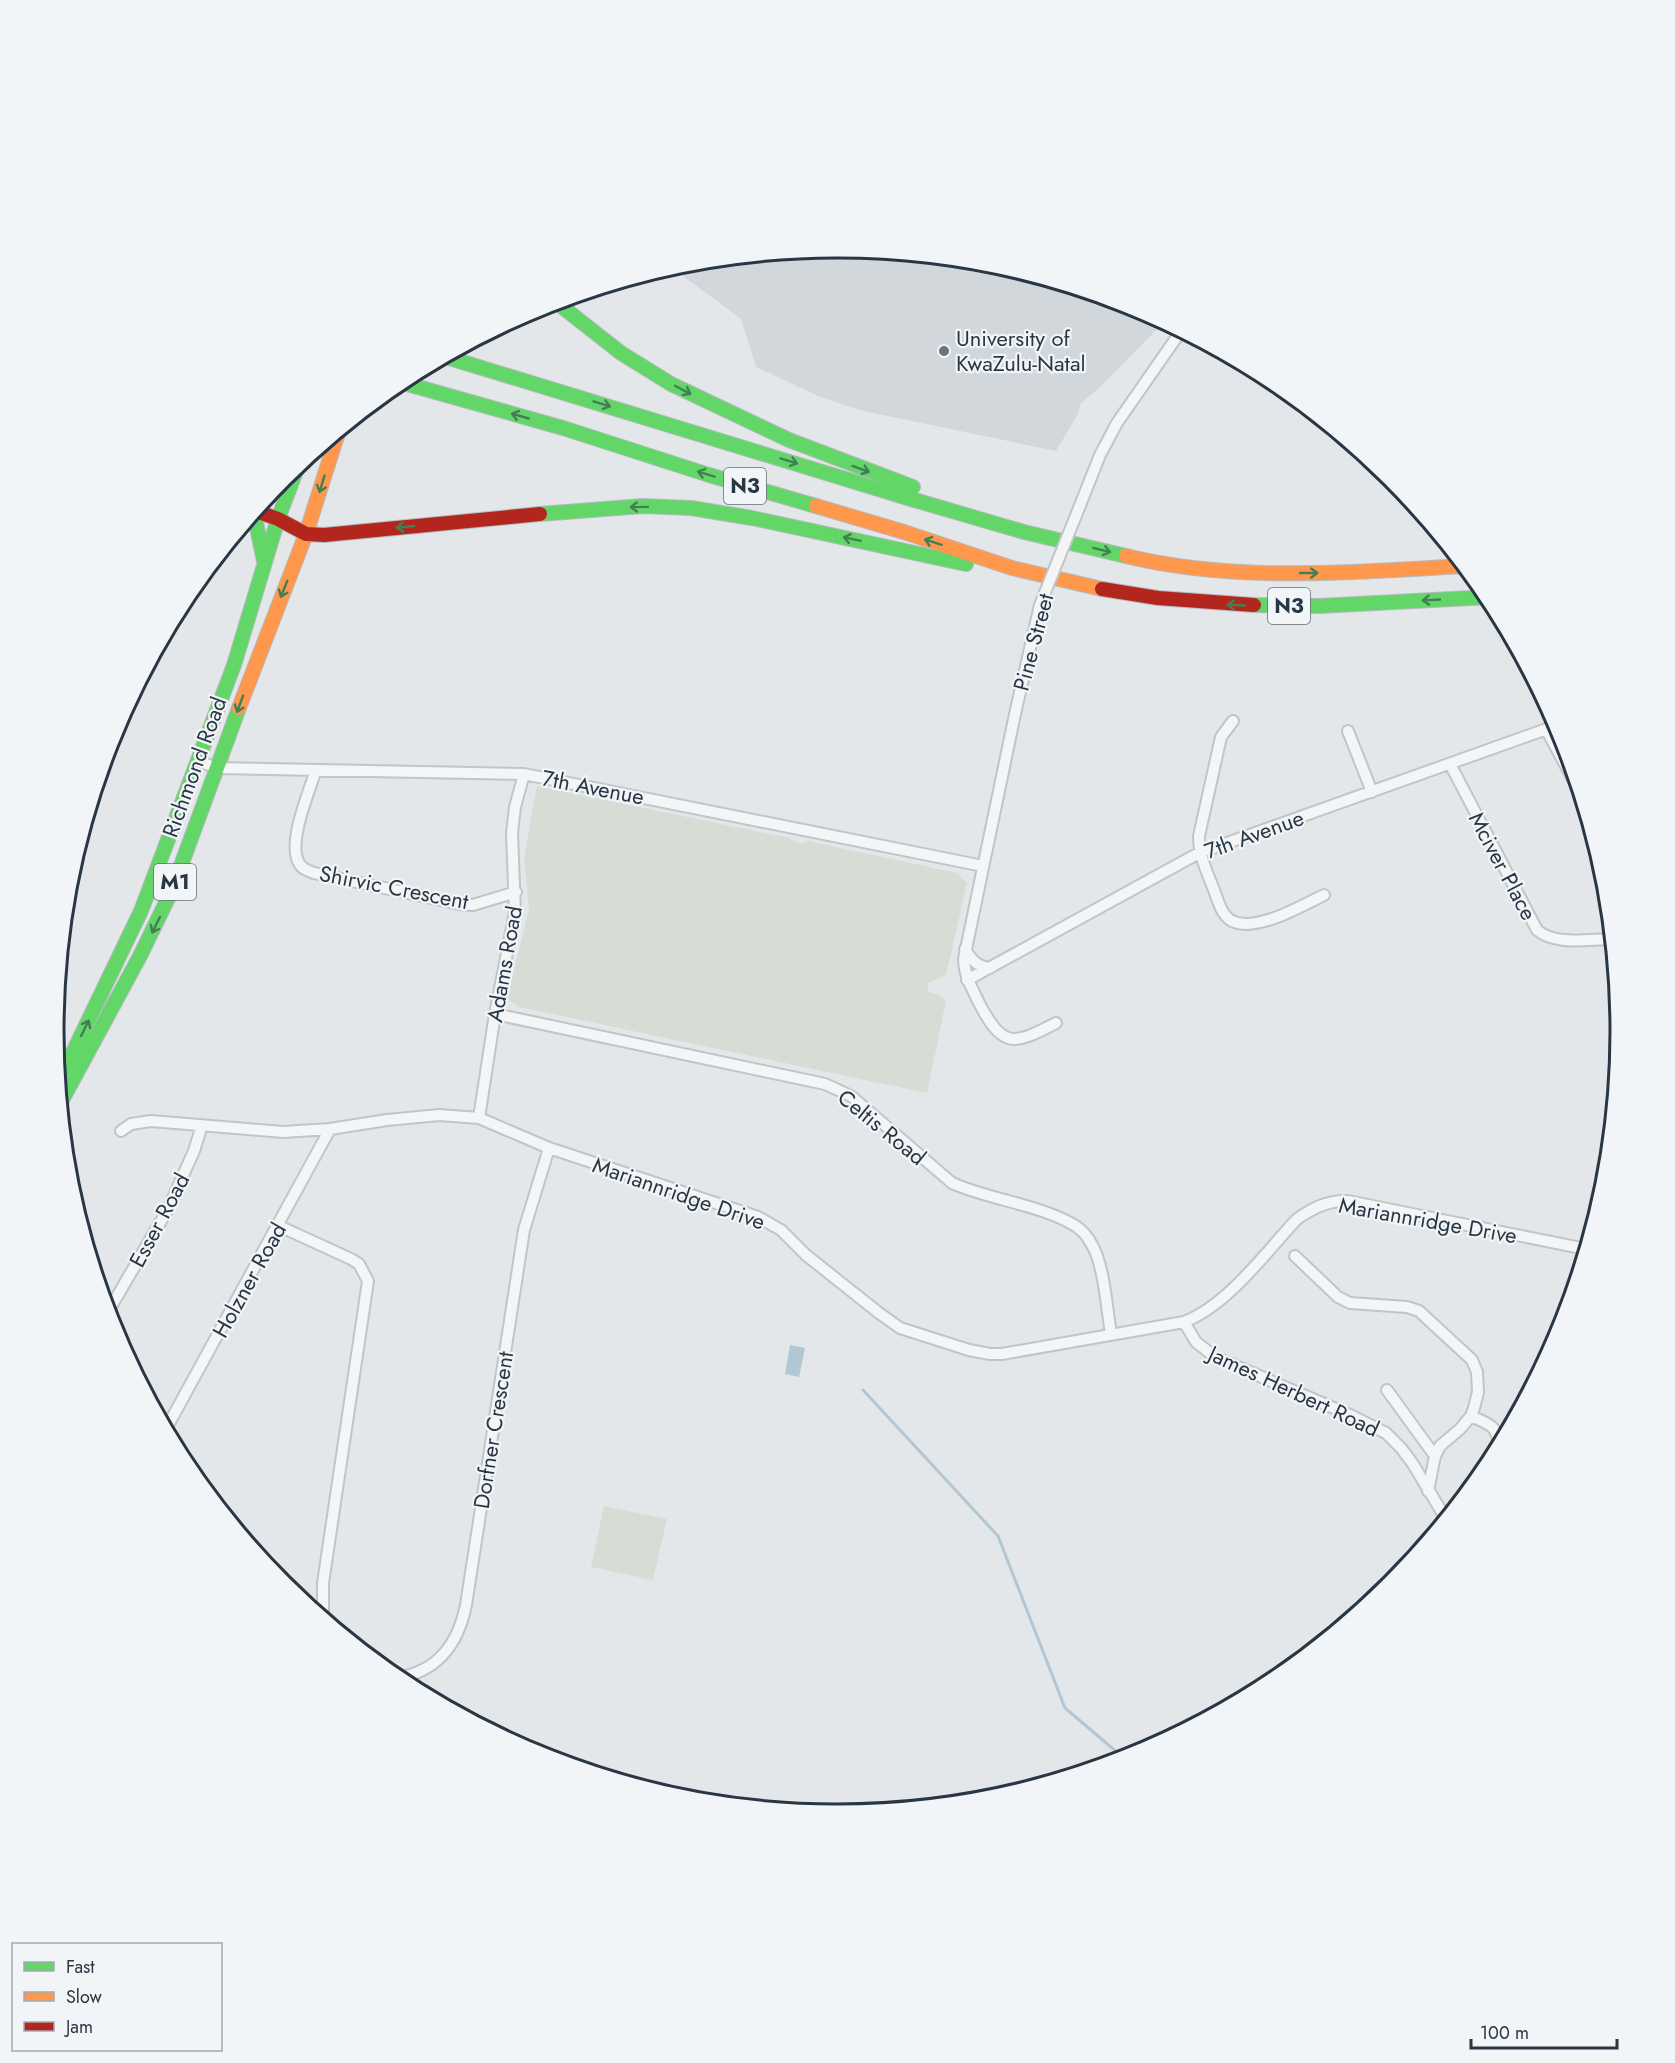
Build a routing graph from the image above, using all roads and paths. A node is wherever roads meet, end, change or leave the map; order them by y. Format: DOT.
graph roads {
  1 [pos="564,309"];
  2 [pos="1177,337"];
  3 [pos="455,360"];
  4 [pos="413,386"];
  5 [pos="334,445"];
  6 [pos="291,485"];
  7 [pos="264,514"];
  8 [pos="278,519"];
  9 [pos="256,522"];
  10 [pos="1024,532"];
  11 [pos="306,534"];
  12 [pos="264,563"];
  13 [pos="1455,566"];
  14 [pos="1012,568"];
  15 [pos="1477,598"];
  16 [pos="1233,721"];
  17 [pos="1546,729"];
  18 [pos="1348,731"];
  19 [pos="1557,748"];
  20 [pos="197,760"];
  21 [pos="1450,764"];
  22 [pos="216,768"];
  23 [pos="316,770"];
  24 [pos="524,774"];
  25 [pos="1372,792"];
  26 [pos="1199,853"];
  27 [pos="983,866"];
  28 [pos="516,892"];
  29 [pos="1324,895"];
  30 [pos="1605,939"];
  31 [pos="965,949"];
  32 [pos="990,968"];
  33 [pos="968,980"];
  34 [pos="495,1014"];
  35 [pos="1056,1023"];
  36 [pos="65,1067"];
  37 [pos="67,1091"];
  38 [pos="479,1118"];
  39 [pos="202,1125"];
  40 [pos="330,1129"];
  41 [pos="121,1131"];
  42 [pos="549,1148"];
  43 [pos="279,1226"];
  44 [pos="1579,1248"];
  45 [pos="1296,1256"];
  46 [pos="114,1302"];
  47 [pos="1185,1322"];
  48 [pos="1111,1335"];
  49 [pos="1387,1390"];
  50 [pos="1471,1416"];
  51 [pos="170,1421"];
  52 [pos="1497,1433"];
  53 [pos="1436,1456"];
  54 [pos="1428,1491"];
  55 [pos="1442,1513"];
  56 [pos="323,1608"];
  57 [pos="408,1674"];
  1 -- 10 [label="highway, one-way"];
  2 -- 27 [label="street, Pine Street, bridge"];
  3 -- 10 [label="highway, N3, one-way"];
  14 -- 4 [label="highway, N3, one-way"];
  5 -- 11 [label="highway, Richmond Road / M1, one-way"];
  6 -- 8 [label="highway, Richmond Road / M1"];
  7 -- 8 [label="highway"];
  8 -- 11 [label="highway"];
  8 -- 12 [label="highway, Richmond Road / M1"];
  9 -- 12 [label="highway"];
  10 -- 13 [label="highway, N3, one-way"];
  14 -- 11 [label="highway, one-way"];
  11 -- 22 [label="highway, Richmond Road / M1, one-way"];
  12 -- 20 [label="highway, Richmond Road / M1"];
  15 -- 14 [label="highway, N3, one-way"];
  16 -- 26 [label="street"];
  17 -- 19 [label="street"];
  17 -- 21 [label="street, 7th Avenue"];
  18 -- 25 [label="street"];
  20 -- 22 [label="street, 7th Avenue"];
  36 -- 20 [label="highway, Richmond Road / M1, one-way"];
  21 -- 25 [label="street, 7th Avenue"];
  21 -- 30 [label="street, Mciver Place"];
  22 -- 23 [label="street, 7th Avenue"];
  22 -- 37 [label="highway, Richmond Road / M1, one-way"];
  23 -- 24 [label="street, 7th Avenue"];
  23 -- 28 [label="street, Shirvic Crescent"];
  24 -- 27 [label="street, 7th Avenue"];
  24 -- 28 [label="street, Adams Road"];
  25 -- 26 [label="street, 7th Avenue"];
  26 -- 29 [label="street"];
  26 -- 32 [label="street, 7th Avenue"];
  27 -- 31 [label="street, Pine Street"];
  28 -- 34 [label="street, Adams Road"];
  31 -- 32 [label="street"];
  31 -- 33 [label="street, Pine Street"];
  32 -- 33 [label="street, 7th Avenue"];
  33 -- 35 [label="street"];
  34 -- 38 [label="street, Adams Road"];
  34 -- 48 [label="street, Celtis Road"];
  38 -- 40 [label="street, Mariannridge Drive"];
  38 -- 42 [label="street, Mariannridge Drive"];
  39 -- 40 [label="street, Mariannridge Drive"];
  39 -- 41 [label="street, Mariannridge Drive"];
  39 -- 46 [label="street, Esser Road"];
  40 -- 43 [label="street, Holzner Road"];
  42 -- 48 [label="street, Mariannridge Drive"];
  42 -- 57 [label="street, Dorfner Crescent"];
  43 -- 51 [label="street, Holzner Road"];
  43 -- 56 [label="street"];
  44 -- 47 [label="street, Mariannridge Drive"];
  45 -- 50 [label="street"];
  47 -- 48 [label="street, Mariannridge Drive"];
  47 -- 54 [label="street, James Herbert Road"];
  49 -- 53 [label="street"];
  50 -- 52 [label="street"];
  50 -- 53 [label="street"];
  53 -- 54 [label="street"];
  54 -- 55 [label="street, James Herbert Road"];
}
